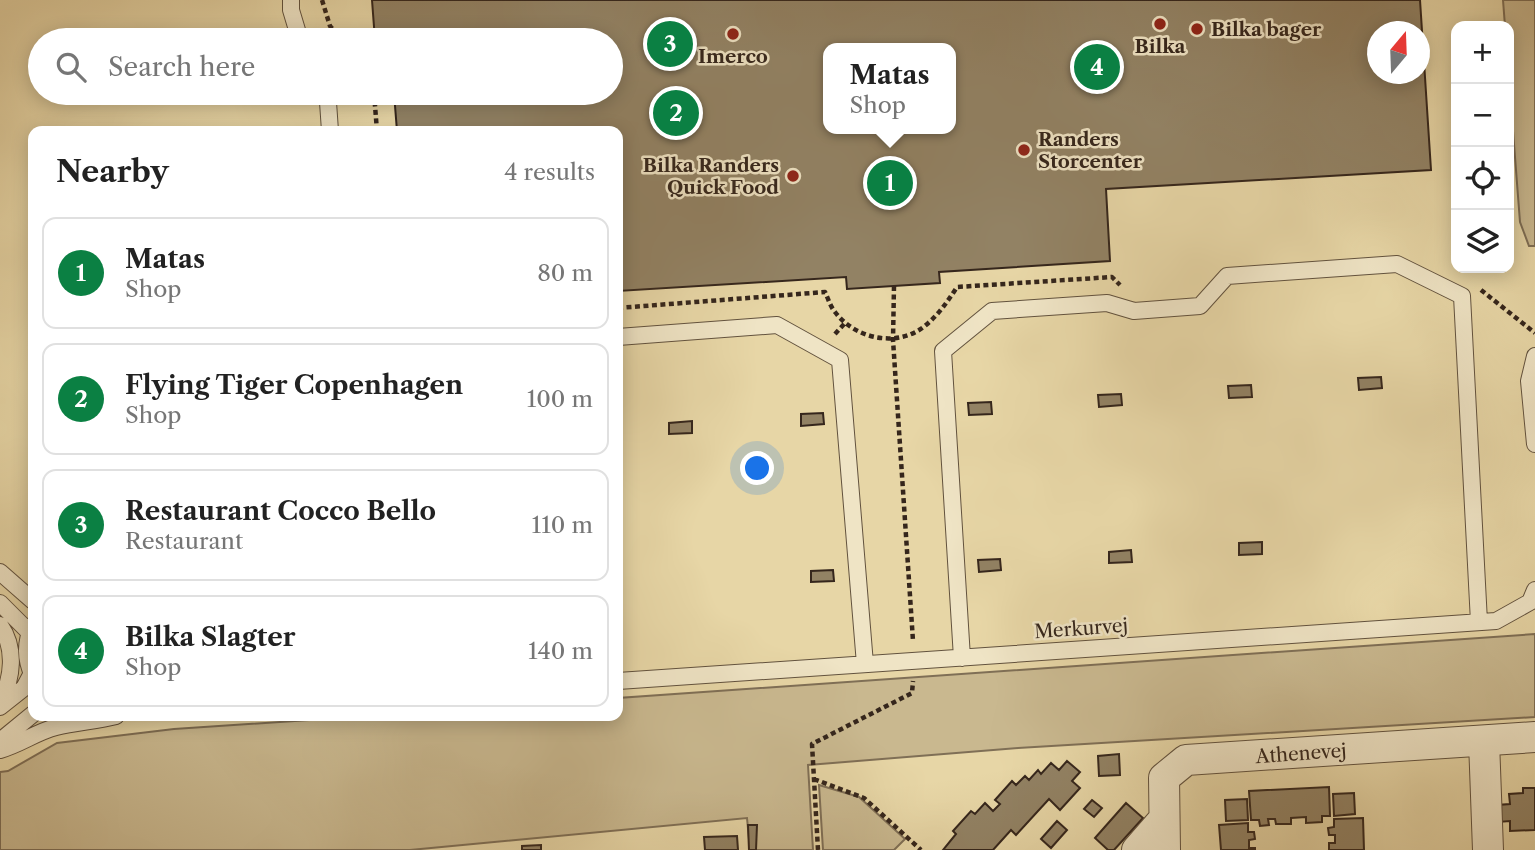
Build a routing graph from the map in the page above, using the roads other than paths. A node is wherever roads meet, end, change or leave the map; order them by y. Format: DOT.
graph roads {
  1 [pos="291,0"];
  2 [pos="296,28"];
  3 [pos="328,105"];
  4 [pos="330,126"];
  5 [pos="623,337"];
  6 [pos="1535,356"];
  7 [pos="1535,444"];
  8 [pos="0,572"];
  9 [pos="1535,590"];
  10 [pos="28,597"];
  11 [pos="0,603"];
  12 [pos="1479,622"];
  13 [pos="0,625"];
  14 [pos="28,626"];
  15 [pos="962,657"];
  16 [pos="865,664"];
  17 [pos="623,681"];
  18 [pos="28,682"];
  19 [pos="0,705"];
  20 [pos="28,718"];
  21 [pos="89,721"];
  22 [pos="1535,737"];
  23 [pos="0,741"];
  24 [pos="1484,741"];
  25 [pos="0,750"];
  26 [pos="1164,819"];
  27 [pos="1137,850"];
  28 [pos="1165,850"];
  29 [pos="1488,850"];
  1 -- 2 [label="lane"];
  3 -- 4 [label="lane"];
  5 -- 16 [label="lane"];
  6 -- 7 [label="lane"];
  8 -- 10 [label="lane"];
  9 -- 12 [label="lane, Merkurvej"];
  11 -- 14 [label="lane"];
  12 -- 15 [label="lane, Merkurvej"];
  12 -- 15 [label="lane"];
  13 -- 19 [label="lane"];
  15 -- 16 [label="lane, Merkurvej"];
  16 -- 17 [label="lane, Merkurvej"];
  18 -- 19 [label="lane"];
  20 -- 23 [label="lane"];
  21 -- 25 [label="lane"];
  22 -- 24 [label="street, Athenevej"];
  24 -- 26 [label="street, Athenevej"];
  24 -- 29 [label="street"];
  26 -- 27 [label="street"];
  26 -- 28 [label="street, Athenevej"];
}
